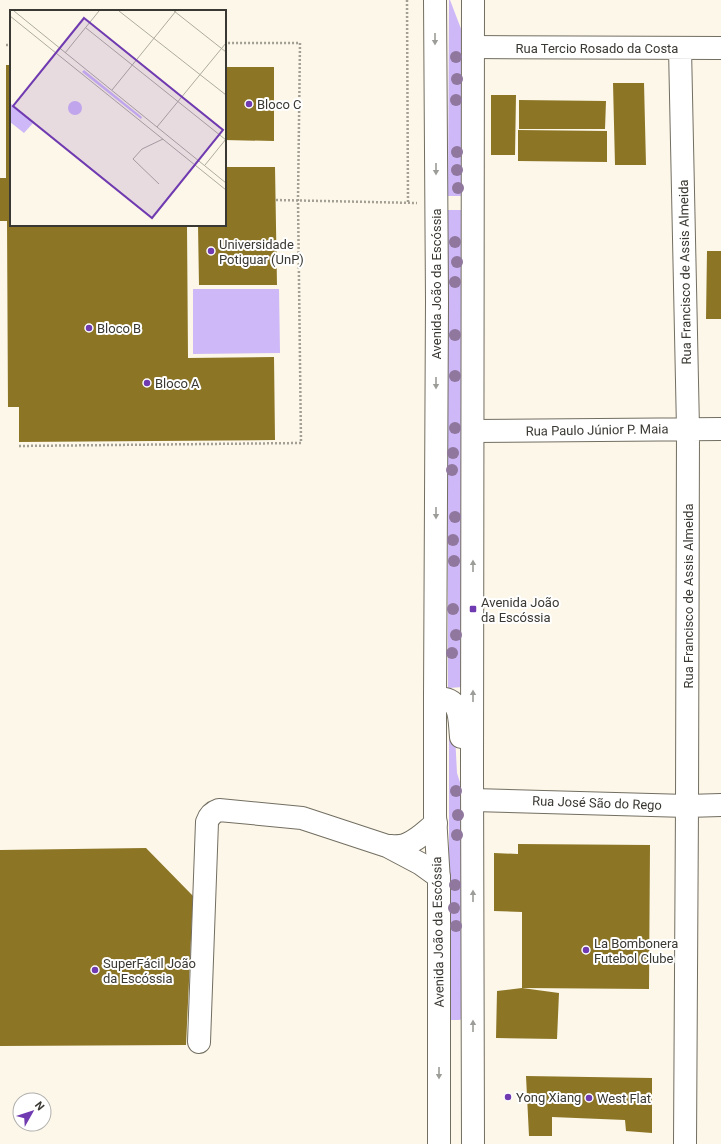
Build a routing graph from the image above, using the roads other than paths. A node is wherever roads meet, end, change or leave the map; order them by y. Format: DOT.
graph roads {
  1 [pos="435,0"];
  2 [pos="473,0"];
  3 [pos="473,47"];
  4 [pos="680,48"];
  5 [pos="721,48"];
  6 [pos="688,429"];
  7 [pos="721,429"];
  8 [pos="473,431"];
  9 [pos="435,698"];
  10 [pos="472,771"];
  11 [pos="473,800"];
  12 [pos="721,805"];
  13 [pos="687,806"];
  14 [pos="436,823"];
  15 [pos="387,846"];
  16 [pos="439,878"];
  17 [pos="439,1034"];
  18 [pos="199,1042"];
  19 [pos="473,1139"];
  20 [pos="439,1144"];
  21 [pos="685,1144"];
  1 -- 9 [label="main road, Avenida João da Escóssia, one-way"];
  2 -- 3 [label="main road"];
  3 -- 4 [label="main road, Rua Tercio Rosado da Costa"];
  3 -- 8 [label="main road"];
  4 -- 5 [label="main road, Rua Tercio Rosado da Costa"];
  4 -- 6 [label="main road, Rua Francisco de Assis Almeida"];
  6 -- 7 [label="main road, Rua Paulo Júnior P. Maia"];
  6 -- 8 [label="main road, Rua Paulo Júnior P. Maia"];
  6 -- 13 [label="main road, Rua Francisco de Assis Almeida"];
  10 -- 8 [label="main road, one-way"];
  9 -- 10 [label="main road"];
  9 -- 14 [label="main road, Avenida João da Escóssia"];
  10 -- 11 [label="main road"];
  11 -- 13 [label="main road, Rua José São do Rego"];
  19 -- 11 [label="main road, one-way"];
  12 -- 13 [label="main road, Rua José São do Rego"];
  13 -- 21 [label="main road, Rua Francisco de Assis Almeida"];
  14 -- 15 [label="main road"];
  14 -- 16 [label="main road, Avenida João da Escóssia"];
  15 -- 16 [label="main road"];
  15 -- 18 [label="main road"];
  16 -- 17 [label="main road, Avenida João da Escóssia"];
  17 -- 19 [label="main road"];
  17 -- 20 [label="main road, Avenida João da Escóssia, one-way"];
}
